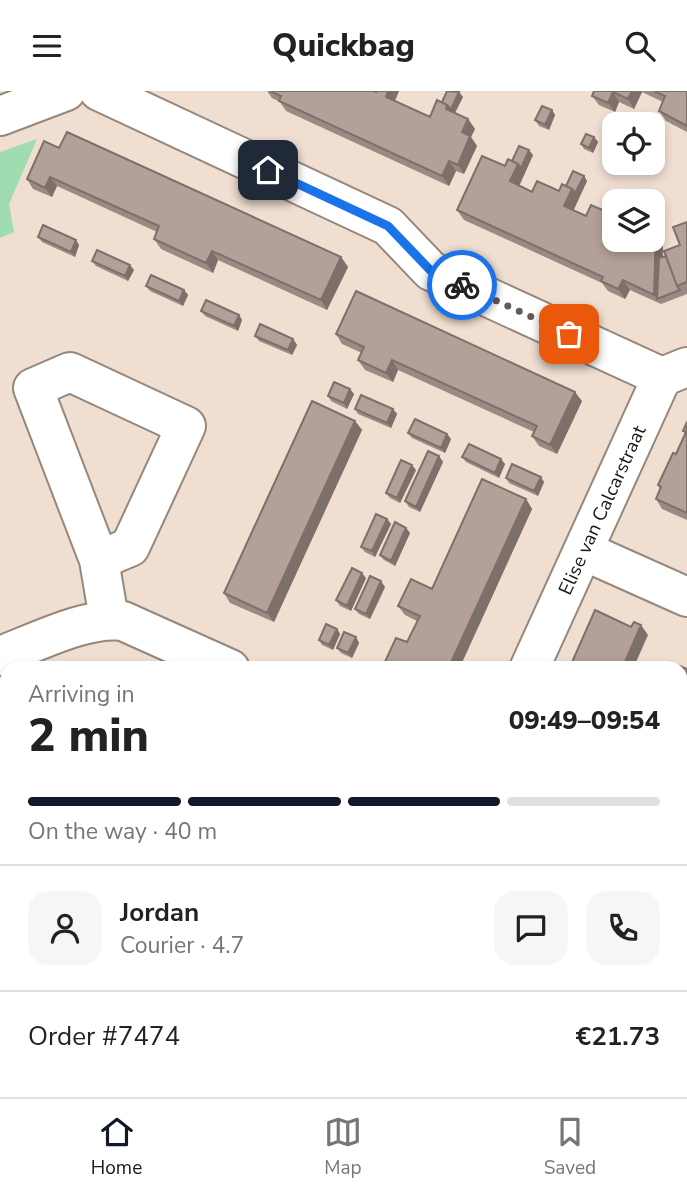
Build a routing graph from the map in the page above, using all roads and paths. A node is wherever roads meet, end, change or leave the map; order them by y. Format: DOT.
graph roads {
  1 [pos="66,91"];
  2 [pos="99,91"];
  3 [pos="0,116"];
  4 [pos="674,372"];
  5 [pos="584,551"];
  6 [pos="99,560"];
  7 [pos="687,597"];
  8 [pos="109,619"];
  9 [pos="0,656"];
  10 [pos="212,661"];
  11 [pos="534,661"];
  1 -- 3 [label="street"];
  2 -- 4 [label="street"];
  4 -- 5 [label="street, Elise van Calcarstraat"];
  5 -- 7 [label="street"];
  5 -- 11 [label="street, Elise van Calcarstraat"];
  6 -- 6 [label="street"];
  6 -- 8 [label="street"];
  8 -- 9 [label="street"];
  8 -- 10 [label="street"];
}
